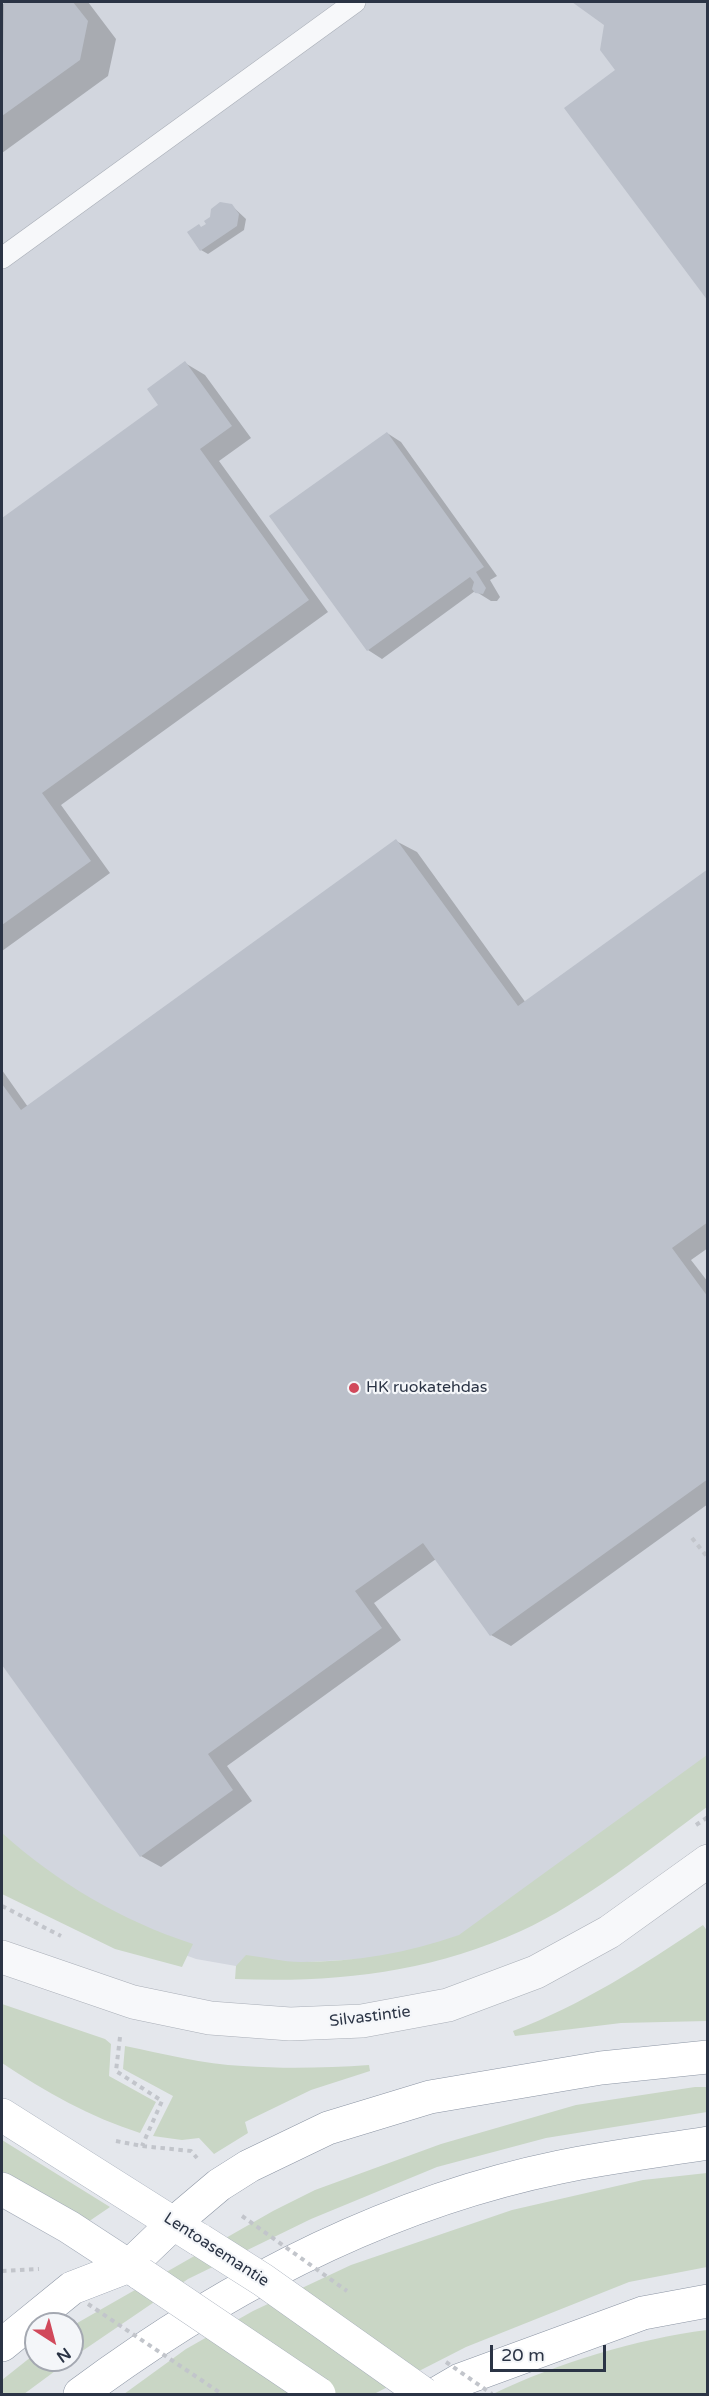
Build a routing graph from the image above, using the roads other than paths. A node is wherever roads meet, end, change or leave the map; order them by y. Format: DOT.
graph roads {
  1 [pos="354,2"];
  2 [pos="2,258"];
  3 [pos="708,1861"];
  4 [pos="2,1957"];
  5 [pos="708,2057"];
  6 [pos="2,2115"];
  7 [pos="708,2143"];
  8 [pos="2,2189"];
  9 [pos="187,2231"];
  10 [pos="135,2270"];
  11 [pos="708,2301"];
  12 [pos="2,2346"];
  13 [pos="80,2394"];
  14 [pos="319,2394"];
  15 [pos="424,2394"];
  16 [pos="436,2394"];
  1 -- 2 [label="lane"];
  3 -- 4 [label="street, Silvastintie"];
  5 -- 9 [label="main road"];
  6 -- 9 [label="main road, Lentoasemantie"];
  7 -- 13 [label="main road"];
  8 -- 10 [label="main road"];
  9 -- 10 [label="main road"];
  9 -- 15 [label="main road, Lentoasemantie, bridge"];
  10 -- 12 [label="main road"];
  10 -- 14 [label="main road, bridge"];
  11 -- 16 [label="main road"];
}
